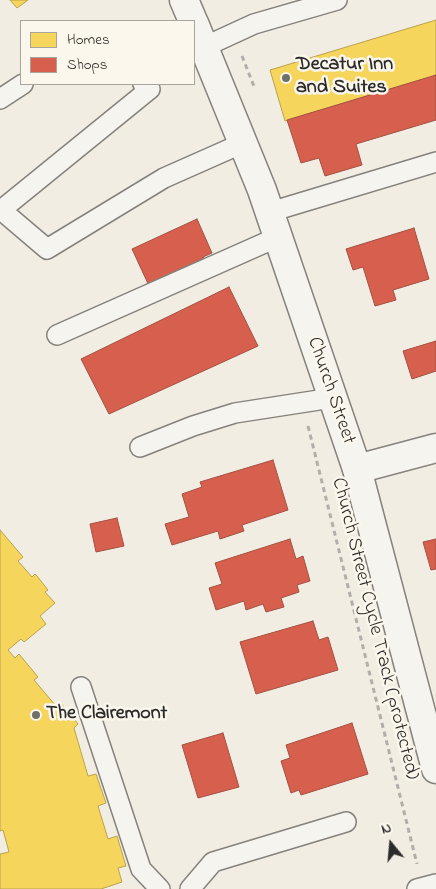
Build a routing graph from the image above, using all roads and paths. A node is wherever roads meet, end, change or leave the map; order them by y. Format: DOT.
graph roads {
  1 [pos="184,0"];
  2 [pos="337,0"];
  3 [pos="193,20"];
  4 [pos="197,30"];
  5 [pos="21,85"];
  6 [pos="144,85"];
  7 [pos="0,98"];
  8 [pos="243,143"];
  9 [pos="436,162"];
  10 [pos="0,210"];
  11 [pos="274,225"];
  12 [pos="57,335"];
  13 [pos="332,398"];
  14 [pos="302,402"];
  15 [pos="140,447"];
  16 [pos="436,448"];
  17 [pos="357,469"];
  18 [pos="81,687"];
  19 [pos="436,769"];
  20 [pos="346,822"];
  21 [pos="425,887"];
  22 [pos="160,889"];
  23 [pos="190,889"];
  1 -- 3 [label="main road, Church Street"];
  2 -- 4 [label="lane"];
  4 -- 8 [label="main road, Church Street"];
  5 -- 7 [label="lane"];
  6 -- 10 [label="lane"];
  8 -- 10 [label="lane"];
  8 -- 11 [label="main road, Church Street"];
  9 -- 11 [label="lane"];
  11 -- 12 [label="lane"];
  11 -- 13 [label="main road, Church Street"];
  13 -- 14 [label="lane"];
  13 -- 17 [label="main road, Church Street"];
  14 -- 15 [label="lane"];
  14 -- 21 [label="path, Church Street Cycle Track (protected)"];
  16 -- 17 [label="main road"];
  17 -- 19 [label="main road, Church Street"];
  18 -- 22 [label="lane"];
  20 -- 23 [label="lane"];
}
